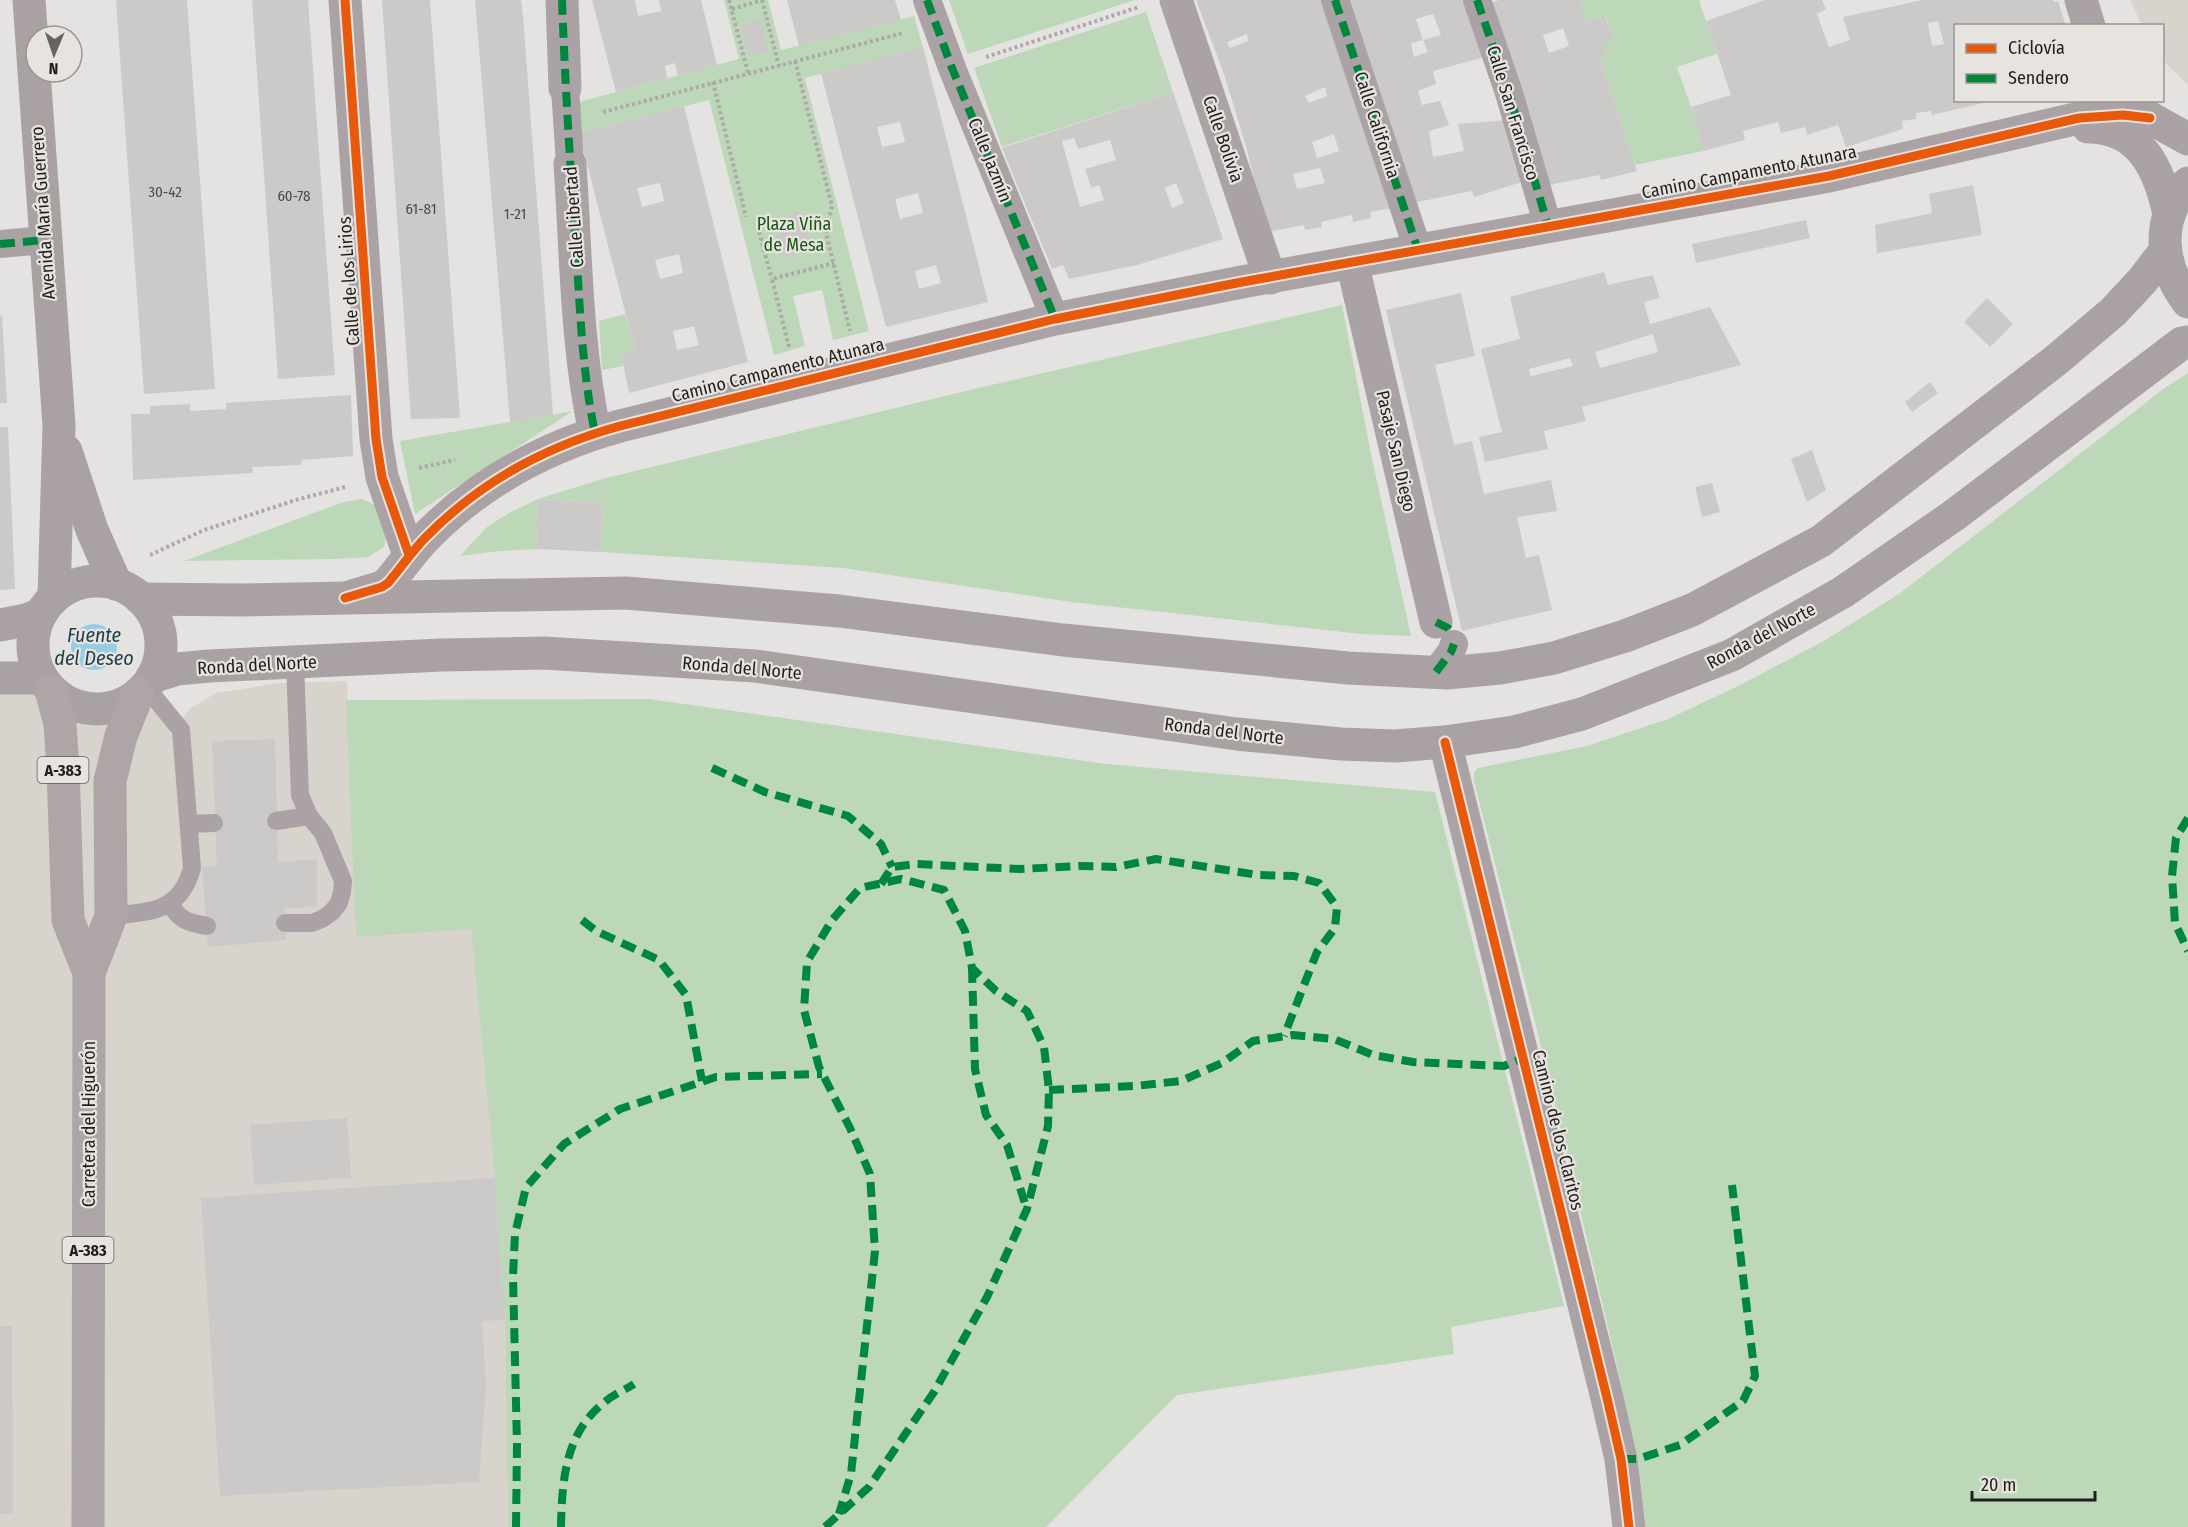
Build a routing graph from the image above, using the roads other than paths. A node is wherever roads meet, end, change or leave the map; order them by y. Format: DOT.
graph roads {
  1 [pos="29,0"];
  2 [pos="345,0"];
  3 [pos="562,0"];
  4 [pos="1335,0"];
  5 [pos="1477,0"];
  6 [pos="2081,0"];
  7 [pos="1162,2"];
  8 [pos="931,12"];
  9 [pos="2088,24"];
  10 [pos="565,88"];
  11 [pos="2139,109"];
  12 [pos="2066,122"];
  13 [pos="2188,138"];
  14 [pos="570,164"];
  15 [pos="2188,183"];
  16 [pos="2169,215"];
  17 [pos="1548,226"];
  18 [pos="45,240"];
  19 [pos="0,244"];
  20 [pos="1418,250"];
  21 [pos="2165,251"];
  22 [pos="1352,262"];
  23 [pos="1270,278"];
  24 [pos="2188,302"];
  25 [pos="1055,319"];
  26 [pos="2188,342"];
  27 [pos="59,425"];
  28 [pos="596,433"];
  29 [pos="409,555"];
  30 [pos="129,591"];
  31 [pos="345,598"];
  32 [pos="47,606"];
  33 [pos="0,625"];
  34 [pos="1447,633"];
  35 [pos="295,663"];
  36 [pos="1436,672"];
  37 [pos="0,678"];
  38 [pos="46,684"];
  39 [pos="145,686"];
  40 [pos="1445,742"];
  41 [pos="309,816"];
  42 [pos="276,820"];
  43 [pos="214,823"];
  44 [pos="189,824"];
  45 [pos="170,903"];
  46 [pos="111,916"];
  47 [pos="285,923"];
  48 [pos="207,926"];
  49 [pos="89,973"];
  50 [pos="88,1527"];
  51 [pos="1629,1527"];
  1 -- 18 [label="main road, Avenida María Guerrero"];
  2 -- 29 [label="street, Calle de los Lirios"];
  3 -- 10 [label="street, Calle Libertad"];
  4 -- 20 [label="street, Calle California"];
  5 -- 17 [label="street, Calle San Francisco"];
  6 -- 9 [label="street"];
  7 -- 23 [label="street, Calle Bolivia"];
  8 -- 25 [label="street, Calle Jazmín"];
  10 -- 14 [label="street, Calle Libertad"];
  11 -- 12 [label="street, Camino Campamento Atunara"];
  11 -- 13 [label="street"];
  12 -- 16 [label="street, Camino Campamento Atunara"];
  12 -- 17 [label="street, Camino Campamento Atunara"];
  14 -- 28 [label="street, Calle Libertad"];
  15 -- 16 [label="main road"];
  16 -- 21 [label="main road"];
  17 -- 20 [label="street, Camino Campamento Atunara"];
  18 -- 19 [label="street"];
  18 -- 27 [label="main road, Avenida María Guerrero"];
  20 -- 22 [label="street, Camino Campamento Atunara"];
  21 -- 24 [label="main road"];
  21 -- 36 [label="main road"];
  22 -- 23 [label="street, Camino Campamento Atunara"];
  22 -- 34 [label="street, Pasaje San Diego"];
  23 -- 25 [label="street, Camino Campamento Atunara"];
  25 -- 28 [label="street, Camino Campamento Atunara"];
  26 -- 40 [label="main road, Ronda del Norte"];
  27 -- 30 [label="main road, Avenida María Guerrero"];
  27 -- 32 [label="main road, Avenida María Guerrero"];
  28 -- 29 [label="street, Camino Campamento Atunara"];
  29 -- 31 [label="street, Camino Campamento Atunara"];
  30 -- 31 [label="main road"];
  30 -- 32 [label="main road"];
  30 -- 39 [label="main road"];
  31 -- 36 [label="main road"];
  32 -- 33 [label="main road"];
  32 -- 38 [label="main road"];
  34 -- 36 [label="street, Pasaje San Diego"];
  35 -- 39 [label="main road, Ronda del Norte"];
  35 -- 40 [label="main road, Ronda del Norte"];
  35 -- 41 [label="lane"];
  37 -- 38 [label="main road"];
  38 -- 39 [label="main road"];
  38 -- 49 [label="main road, A-383"];
  39 -- 44 [label="lane"];
  39 -- 46 [label="main road, A-383"];
  40 -- 51 [label="street, Camino de los Claritos"];
  41 -- 42 [label="lane"];
  41 -- 47 [label="lane"];
  43 -- 44 [label="lane"];
  44 -- 45 [label="lane"];
  45 -- 46 [label="lane"];
  45 -- 48 [label="lane"];
  46 -- 49 [label="main road, A-383"];
  49 -- 50 [label="main road, Carretera del Higuerón / A-383"];
}
